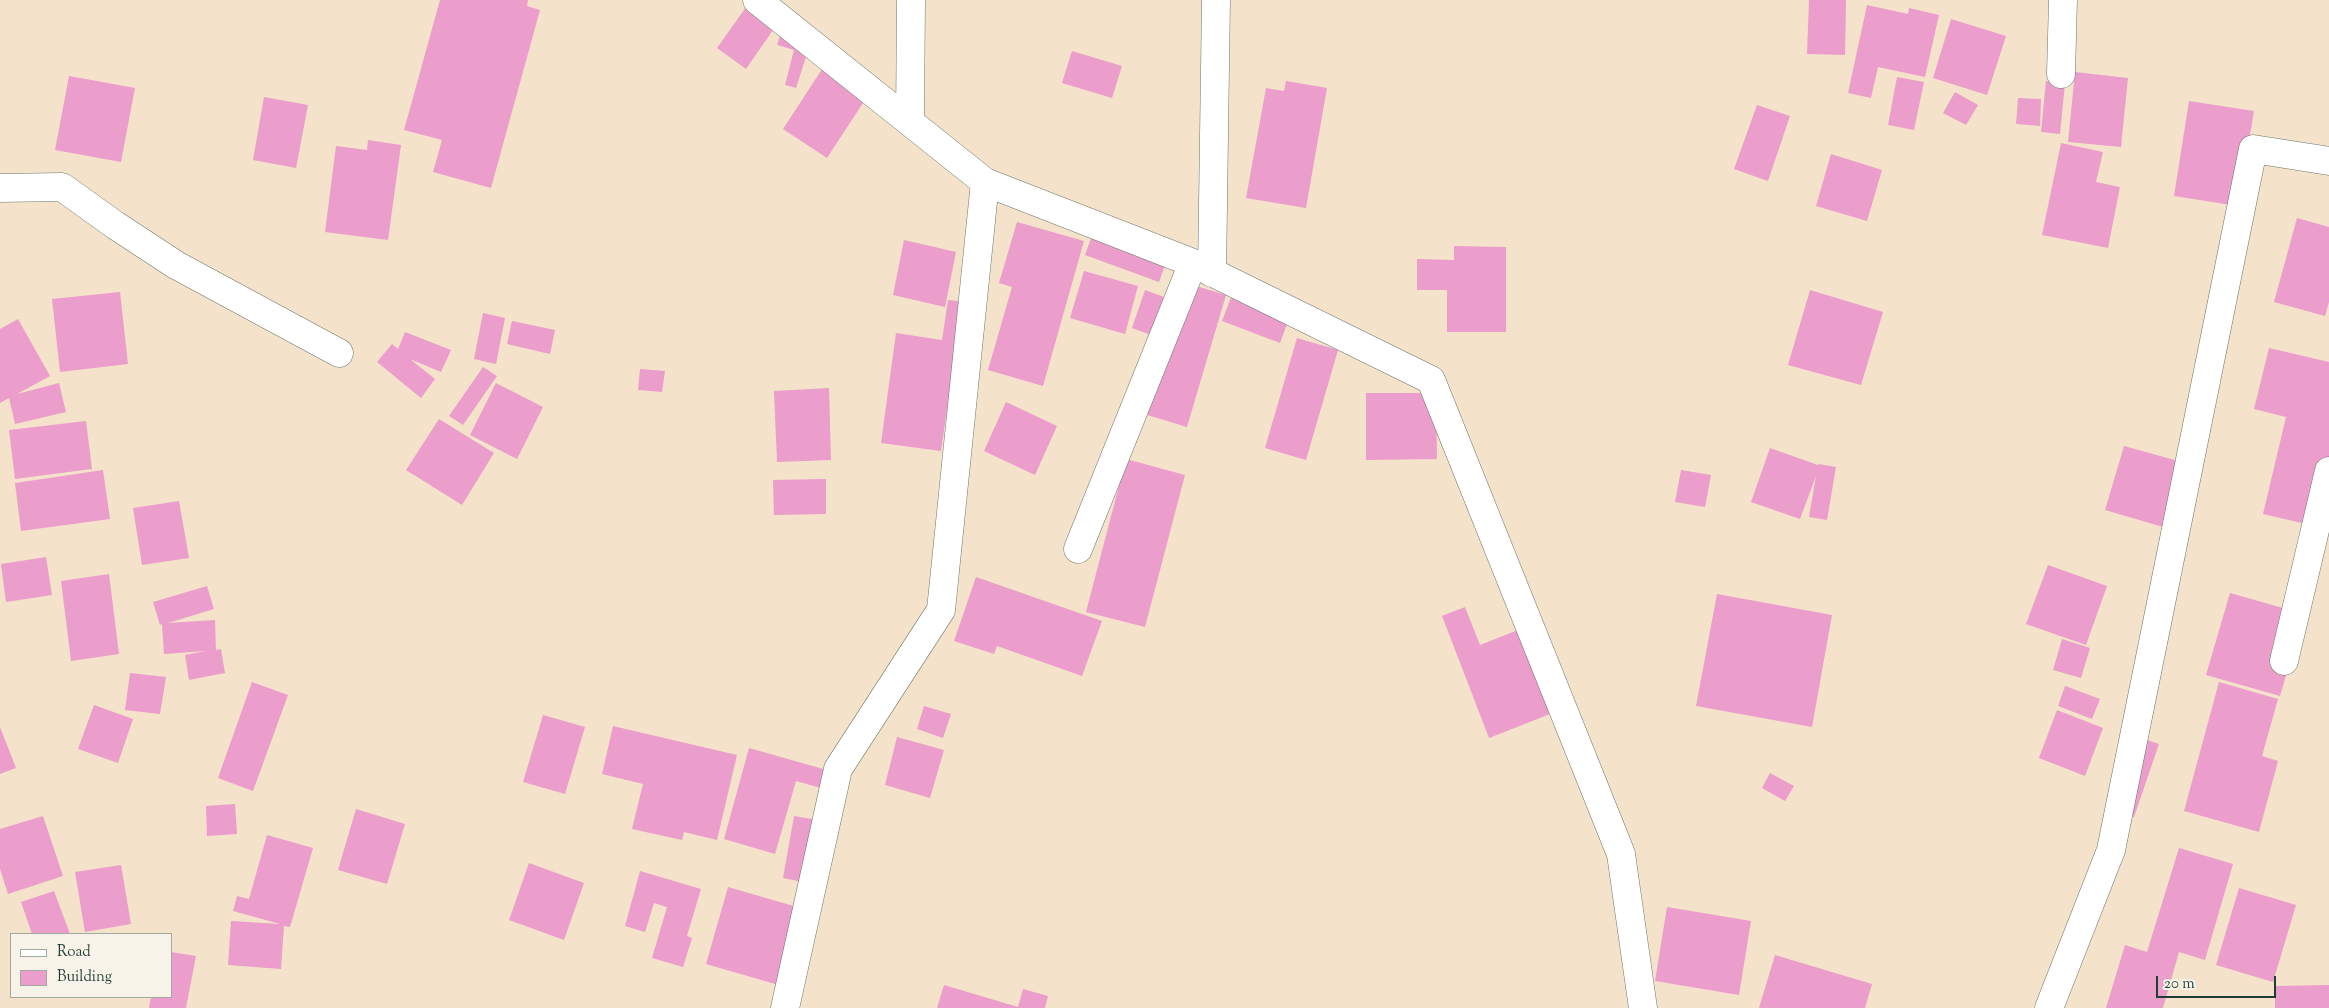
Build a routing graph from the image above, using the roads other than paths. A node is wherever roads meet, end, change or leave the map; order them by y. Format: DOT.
graph roads {
  1 [pos="757,0"];
  2 [pos="911,0"];
  3 [pos="1216,0"];
  4 [pos="2064,0"];
  5 [pos="2061,74"];
  6 [pos="910,122"];
  7 [pos="2329,161"];
  8 [pos="985,182"];
  9 [pos="0,188"];
  10 [pos="1202,268"];
  11 [pos="339,353"];
  12 [pos="2329,471"];
  13 [pos="1078,549"];
  14 [pos="2284,661"];
  15 [pos="784,1008"];
  16 [pos="1643,1008"];
  17 [pos="2049,1008"];
  1 -- 6 [label="street"];
  2 -- 6 [label="street"];
  3 -- 10 [label="street"];
  4 -- 5 [label="street"];
  6 -- 8 [label="street"];
  7 -- 17 [label="street"];
  8 -- 10 [label="street"];
  8 -- 15 [label="street"];
  9 -- 11 [label="street"];
  10 -- 13 [label="street"];
  10 -- 16 [label="street"];
  12 -- 14 [label="street"];
}
